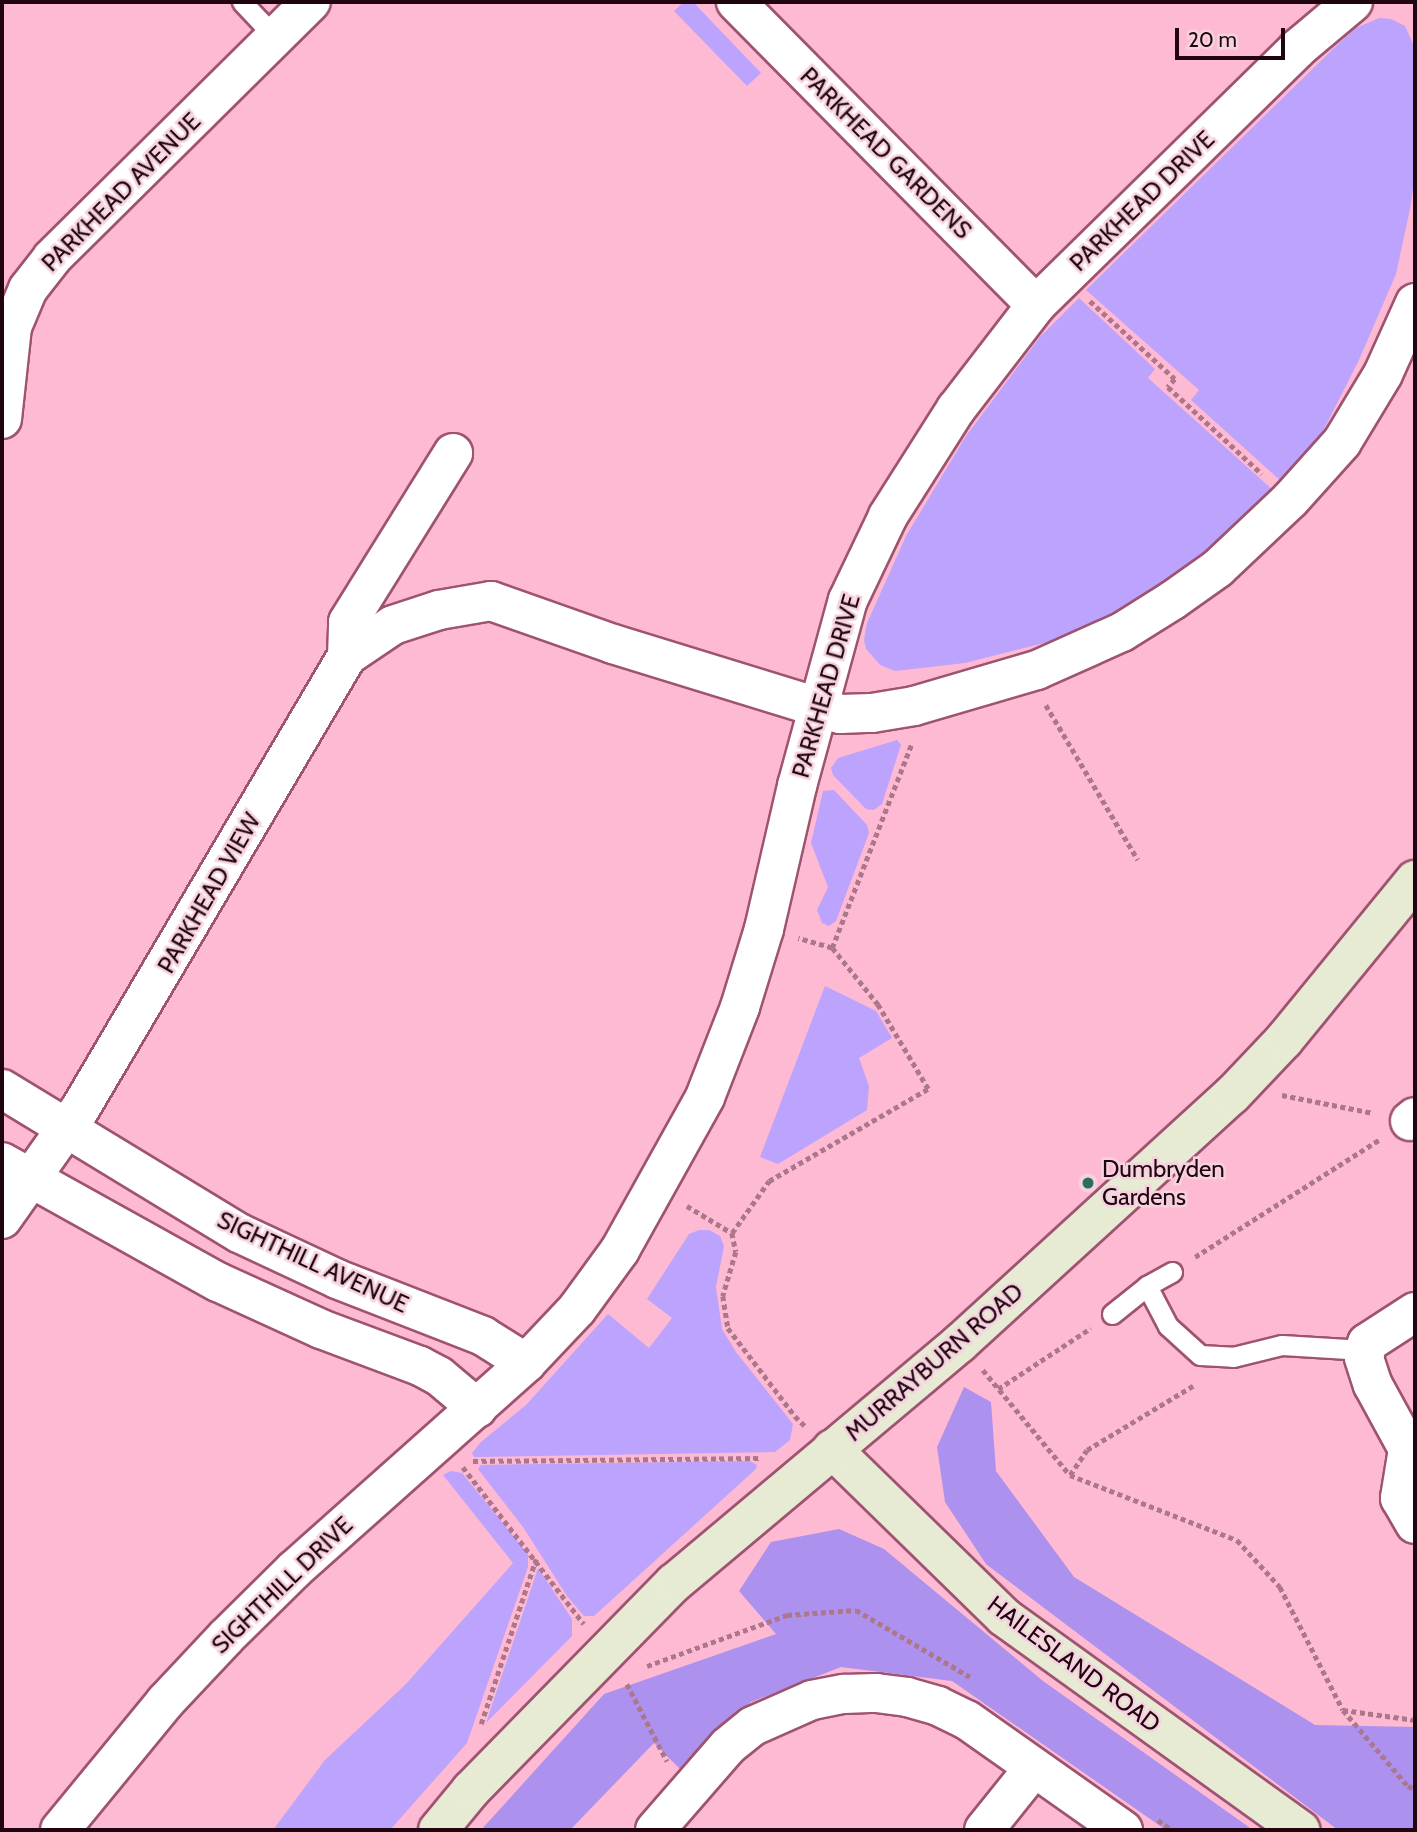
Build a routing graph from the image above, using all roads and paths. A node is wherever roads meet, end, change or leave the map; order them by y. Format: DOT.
graph roads {
  1 [pos="242,2"];
  2 [pos="311,2"];
  3 [pos="736,2"];
  4 [pos="1353,2"];
  5 [pos="275,37"];
  6 [pos="1063,277"];
  7 [pos="1415,303"];
  8 [pos="1036,305"];
  9 [pos="7,326"];
  10 [pos="2,419"];
  11 [pos="453,453"];
  12 [pos="1290,500"];
  13 [pos="347,656"];
  14 [pos="1037,670"];
  15 [pos="914,706"];
  16 [pos="820,708"];
  17 [pos="1138,860"];
  18 [pos="1415,880"];
  19 [pos="764,929"];
  20 [pos="832,948"];
  21 [pos="1240,1087"];
  22 [pos="2,1089"];
  23 [pos="1413,1119"];
  24 [pos="68,1128"];
  25 [pos="16,1171"];
  26 [pos="657,1188"];
  27 [pos="2,1219"];
  28 [pos="732,1233"];
  29 [pos="1172,1272"];
  30 [pos="1147,1286"];
  31 [pos="1415,1312"];
  32 [pos="1112,1314"];
  33 [pos="1364,1350"];
  34 [pos="1216,1358"];
  35 [pos="526,1363"];
  36 [pos="993,1382"];
  37 [pos="998,1389"];
  38 [pos="477,1408"];
  39 [pos="832,1449"];
  40 [pos="766,1458"];
  41 [pos="1070,1475"];
  42 [pos="1415,1524"];
  43 [pos="536,1558"];
  44 [pos="613,1663"];
  45 [pos="978,1683"];
  46 [pos="1343,1710"];
  47 [pos="1415,1720"];
  48 [pos="1032,1769"];
  49 [pos="1415,1789"];
  50 [pos="471,1790"];
  51 [pos="684,1794"];
  52 [pos="1137,1822"];
  53 [pos="60,1830"];
  54 [pos="438,1830"];
  55 [pos="655,1830"];
  56 [pos="984,1830"];
  57 [pos="1172,1830"];
  58 [pos="1300,1830"];
  1 -- 5 [label="lane"];
  2 -- 5 [label="street, PARKHEAD AVENUE"];
  3 -- 8 [label="street, PARKHEAD GARDENS"];
  4 -- 6 [label="street, PARKHEAD DRIVE"];
  5 -- 9 [label="street, PARKHEAD AVENUE"];
  6 -- 8 [label="street, PARKHEAD DRIVE"];
  6 -- 12 [label="path"];
  7 -- 12 [label="street, PARKHEAD VIEW"];
  8 -- 16 [label="street, PARKHEAD DRIVE"];
  9 -- 10 [label="street, PARKHEAD AVENUE"];
  11 -- 13 [label="street"];
  12 -- 14 [label="street, PARKHEAD VIEW"];
  13 -- 16 [label="street, PARKHEAD VIEW"];
  13 -- 24 [label="street, PARKHEAD VIEW"];
  14 -- 15 [label="street, PARKHEAD VIEW"];
  14 -- 17 [label="path"];
  15 -- 16 [label="street, PARKHEAD VIEW"];
  15 -- 20 [label="path"];
  16 -- 19 [label="street, PARKHEAD DRIVE"];
  18 -- 21 [label="street, MURRAYBURN ROAD"];
  19 -- 20 [label="path"];
  19 -- 26 [label="street, PARKHEAD DRIVE"];
  20 -- 28 [label="path"];
  21 -- 23 [label="path"];
  21 -- 39 [label="street, MURRAYBURN ROAD"];
  22 -- 24 [label="street, SIGHTHILL AVENUE"];
  23 -- 29 [label="path"];
  24 -- 25 [label="street"];
  24 -- 35 [label="street, SIGHTHILL AVENUE"];
  25 -- 27 [label="street"];
  25 -- 38 [label="street"];
  26 -- 28 [label="path"];
  26 -- 35 [label="street, PARKHEAD DRIVE"];
  28 -- 39 [label="path"];
  29 -- 30 [label="lane"];
  30 -- 32 [label="lane"];
  30 -- 34 [label="lane"];
  31 -- 33 [label="street"];
  32 -- 37 [label="path"];
  33 -- 34 [label="lane"];
  33 -- 42 [label="street"];
  34 -- 41 [label="path"];
  35 -- 38 [label="street, SIGHTHILL DRIVE"];
  36 -- 37 [label="path"];
  37 -- 41 [label="path"];
  38 -- 53 [label="street, SIGHTHILL DRIVE"];
  39 -- 44 [label="street, MURRAYBURN ROAD"];
  39 -- 58 [label="street, HAILESLAND ROAD"];
  40 -- 43 [label="path"];
  41 -- 46 [label="path"];
  43 -- 44 [label="path"];
  43 -- 50 [label="path"];
  44 -- 45 [label="path"];
  44 -- 50 [label="street, MURRAYBURN ROAD"];
  44 -- 51 [label="path"];
  46 -- 47 [label="path"];
  46 -- 49 [label="path"];
  48 -- 51 [label="street"];
  48 -- 52 [label="street"];
  48 -- 56 [label="street"];
  50 -- 54 [label="street, MURRAYBURN ROAD"];
  51 -- 55 [label="street"];
  52 -- 57 [label="path"];
}
